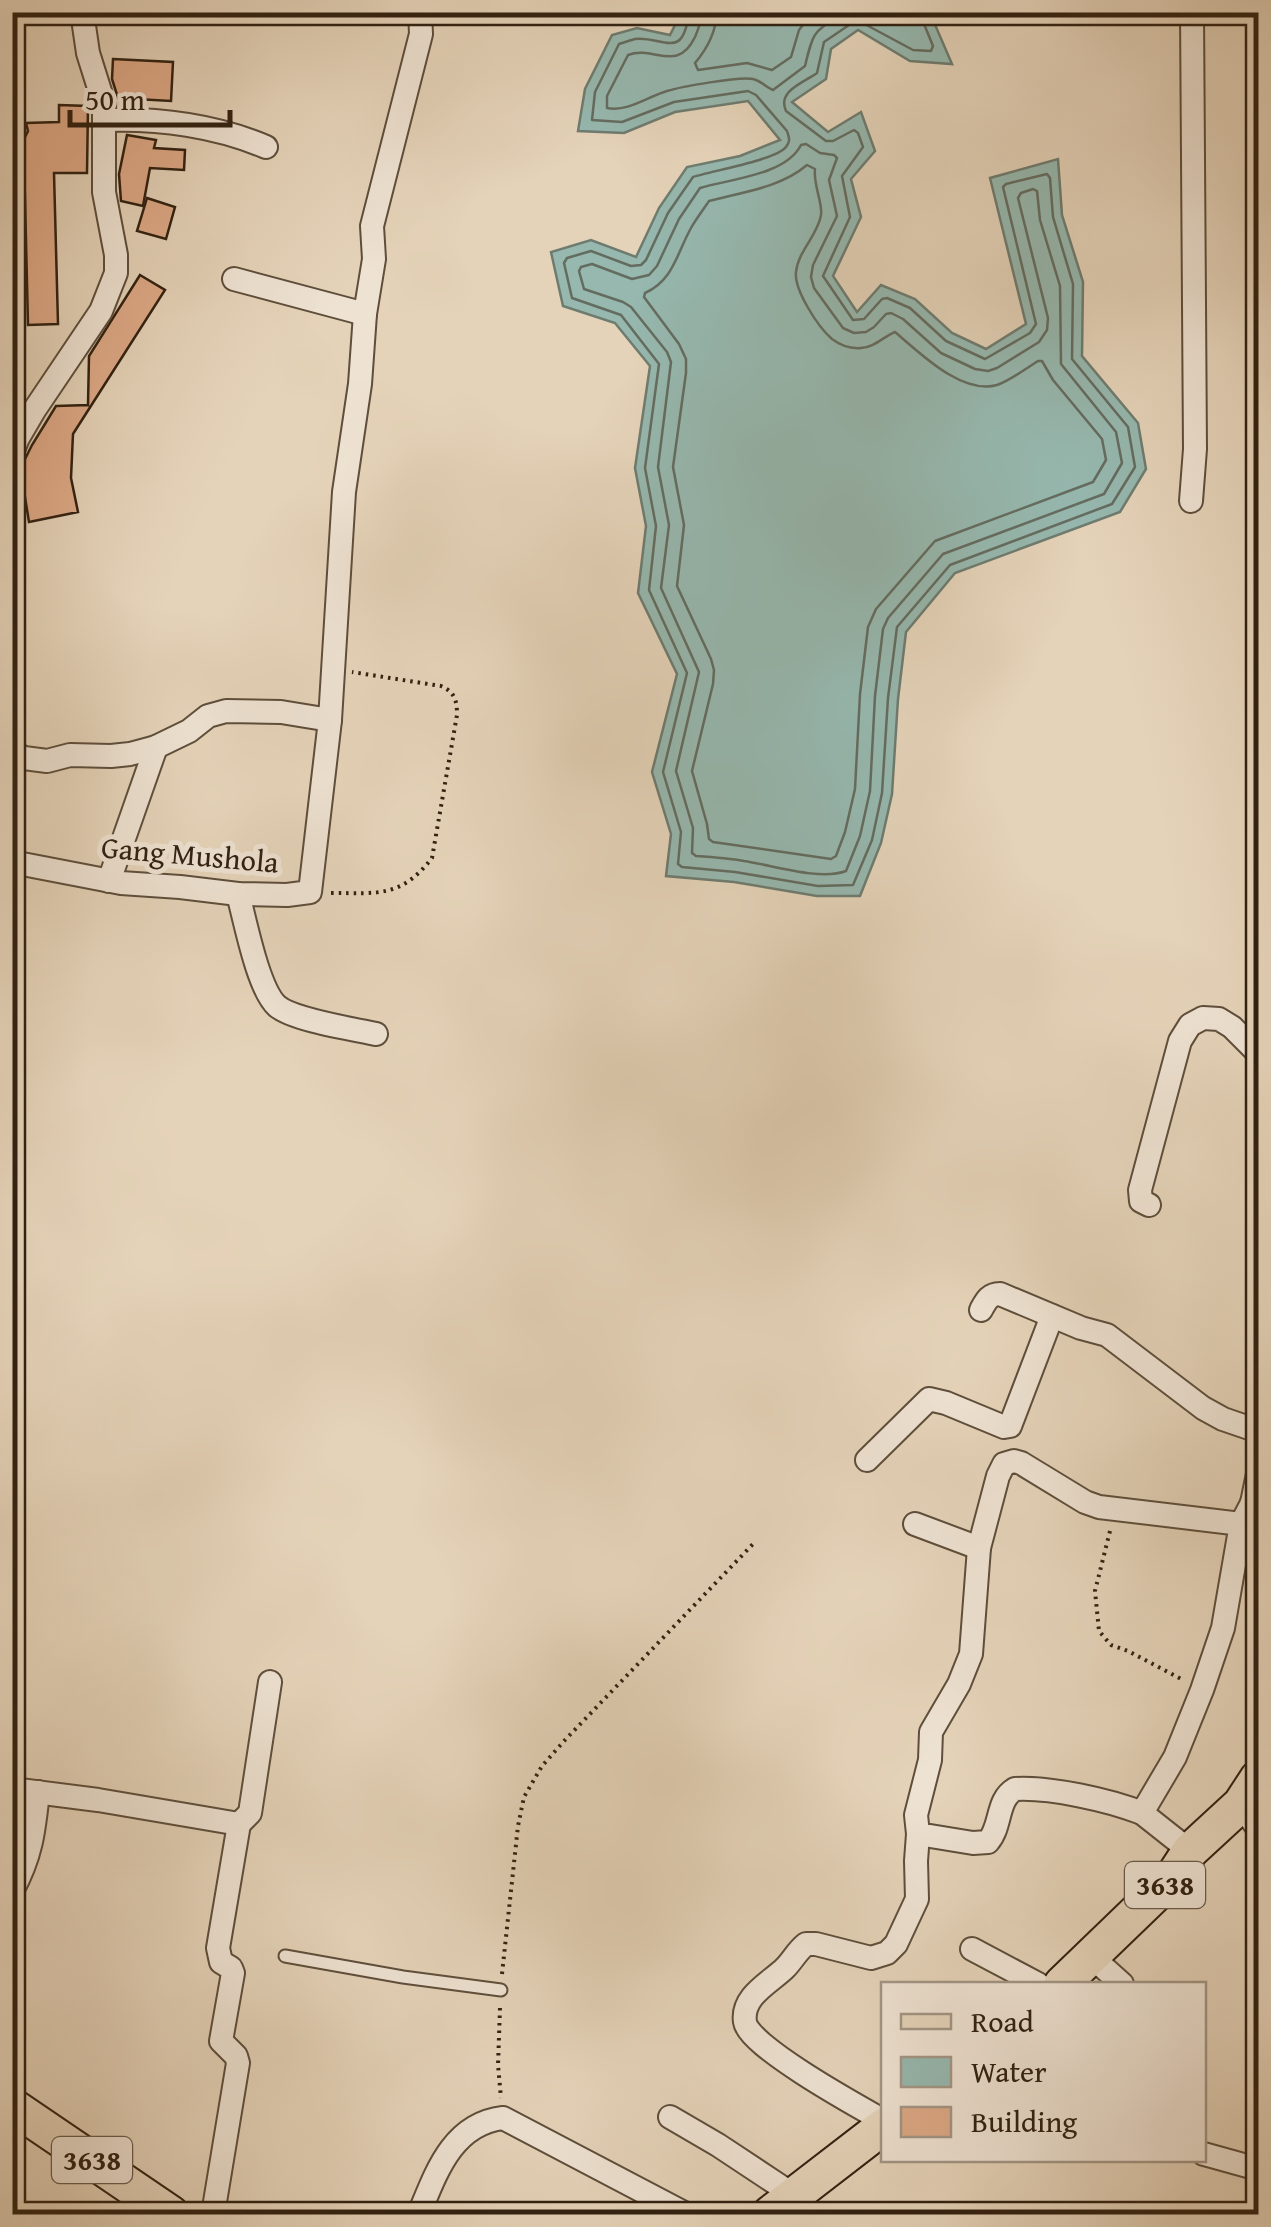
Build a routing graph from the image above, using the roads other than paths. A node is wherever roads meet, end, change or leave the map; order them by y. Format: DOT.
graph roads {
  1 [pos="82,12"];
  2 [pos="420,12"];
  3 [pos="1192,12"];
  4 [pos="106,120"];
  5 [pos="266,147"];
  6 [pos="234,279"];
  7 [pos="366,314"];
  8 [pos="12,454"];
  9 [pos="1191,501"];
  10 [pos="330,720"];
  11 [pos="156,747"];
  12 [pos="12,752"];
  13 [pos="12,862"];
  14 [pos="109,881"];
  15 [pos="238,894"];
  16 [pos="376,1034"];
  17 [pos="1258,1053"];
  18 [pos="1149,1205"];
  19 [pos="980,1310"];
  20 [pos="1052,1316"];
  21 [pos="1258,1431"];
  22 [pos="867,1460"];
  23 [pos="1258,1474"];
  24 [pos="1255,1504"];
  25 [pos="915,1524"];
  26 [pos="1241,1524"];
  27 [pos="979,1548"];
  28 [pos="270,1682"];
  29 [pos="12,1789"];
  30 [pos="38,1792"];
  31 [pos="1253,1804"];
  32 [pos="1142,1813"];
  33 [pos="239,1824"];
  34 [pos="918,1834"];
  35 [pos="1190,1851"];
  36 [pos="12,1891"];
  37 [pos="972,1949"];
  38 [pos="286,1956"];
  39 [pos="1092,1957"];
  40 [pos="1034,1982"];
  41 [pos="1064,1982"];
  42 [pos="1120,1982"];
  43 [pos="500,1990"];
  44 [pos="12,2106"];
  45 [pos="670,2117"];
  46 [pos="881,2122"];
  47 [pos="881,2126"];
  48 [pos="1206,2155"];
  49 [pos="1258,2168"];
  50 [pos="782,2206"];
  51 [pos="171,2214"];
  52 [pos="212,2214"];
  53 [pos="419,2214"];
  54 [pos="686,2214"];
  1 -- 4 [label="street"];
  2 -- 7 [label="street, Gang Mushola"];
  3 -- 9 [label="street"];
  4 -- 5 [label="street"];
  4 -- 8 [label="street"];
  6 -- 7 [label="street"];
  7 -- 10 [label="street, Gang Mushola"];
  10 -- 11 [label="street"];
  10 -- 15 [label="street, Gang Mushola"];
  11 -- 12 [label="street"];
  11 -- 14 [label="street"];
  13 -- 14 [label="street, Gang Mushola"];
  14 -- 15 [label="street, Gang Mushola"];
  15 -- 16 [label="street"];
  17 -- 18 [label="street"];
  19 -- 20 [label="street"];
  20 -- 21 [label="street"];
  20 -- 22 [label="street"];
  23 -- 24 [label="street"];
  24 -- 26 [label="street"];
  25 -- 27 [label="street"];
  26 -- 27 [label="street"];
  26 -- 32 [label="street"];
  27 -- 34 [label="street"];
  28 -- 33 [label="street"];
  29 -- 30 [label="street"];
  30 -- 33 [label="street"];
  30 -- 36 [label="street"];
  31 -- 35 [label="main road, 3638"];
  32 -- 34 [label="street"];
  32 -- 35 [label="street"];
  33 -- 52 [label="street"];
  34 -- 46 [label="street"];
  35 -- 39 [label="main road, 3638"];
  37 -- 40 [label="street"];
  38 -- 43 [label="lane"];
  39 -- 41 [label="main road, 3638"];
  39 -- 42 [label="street"];
  44 -- 51 [label="main road, 3638"];
  45 -- 50 [label="street"];
  47 -- 50 [label="main road"];
  48 -- 49 [label="street"];
  53 -- 54 [label="street"];
}
